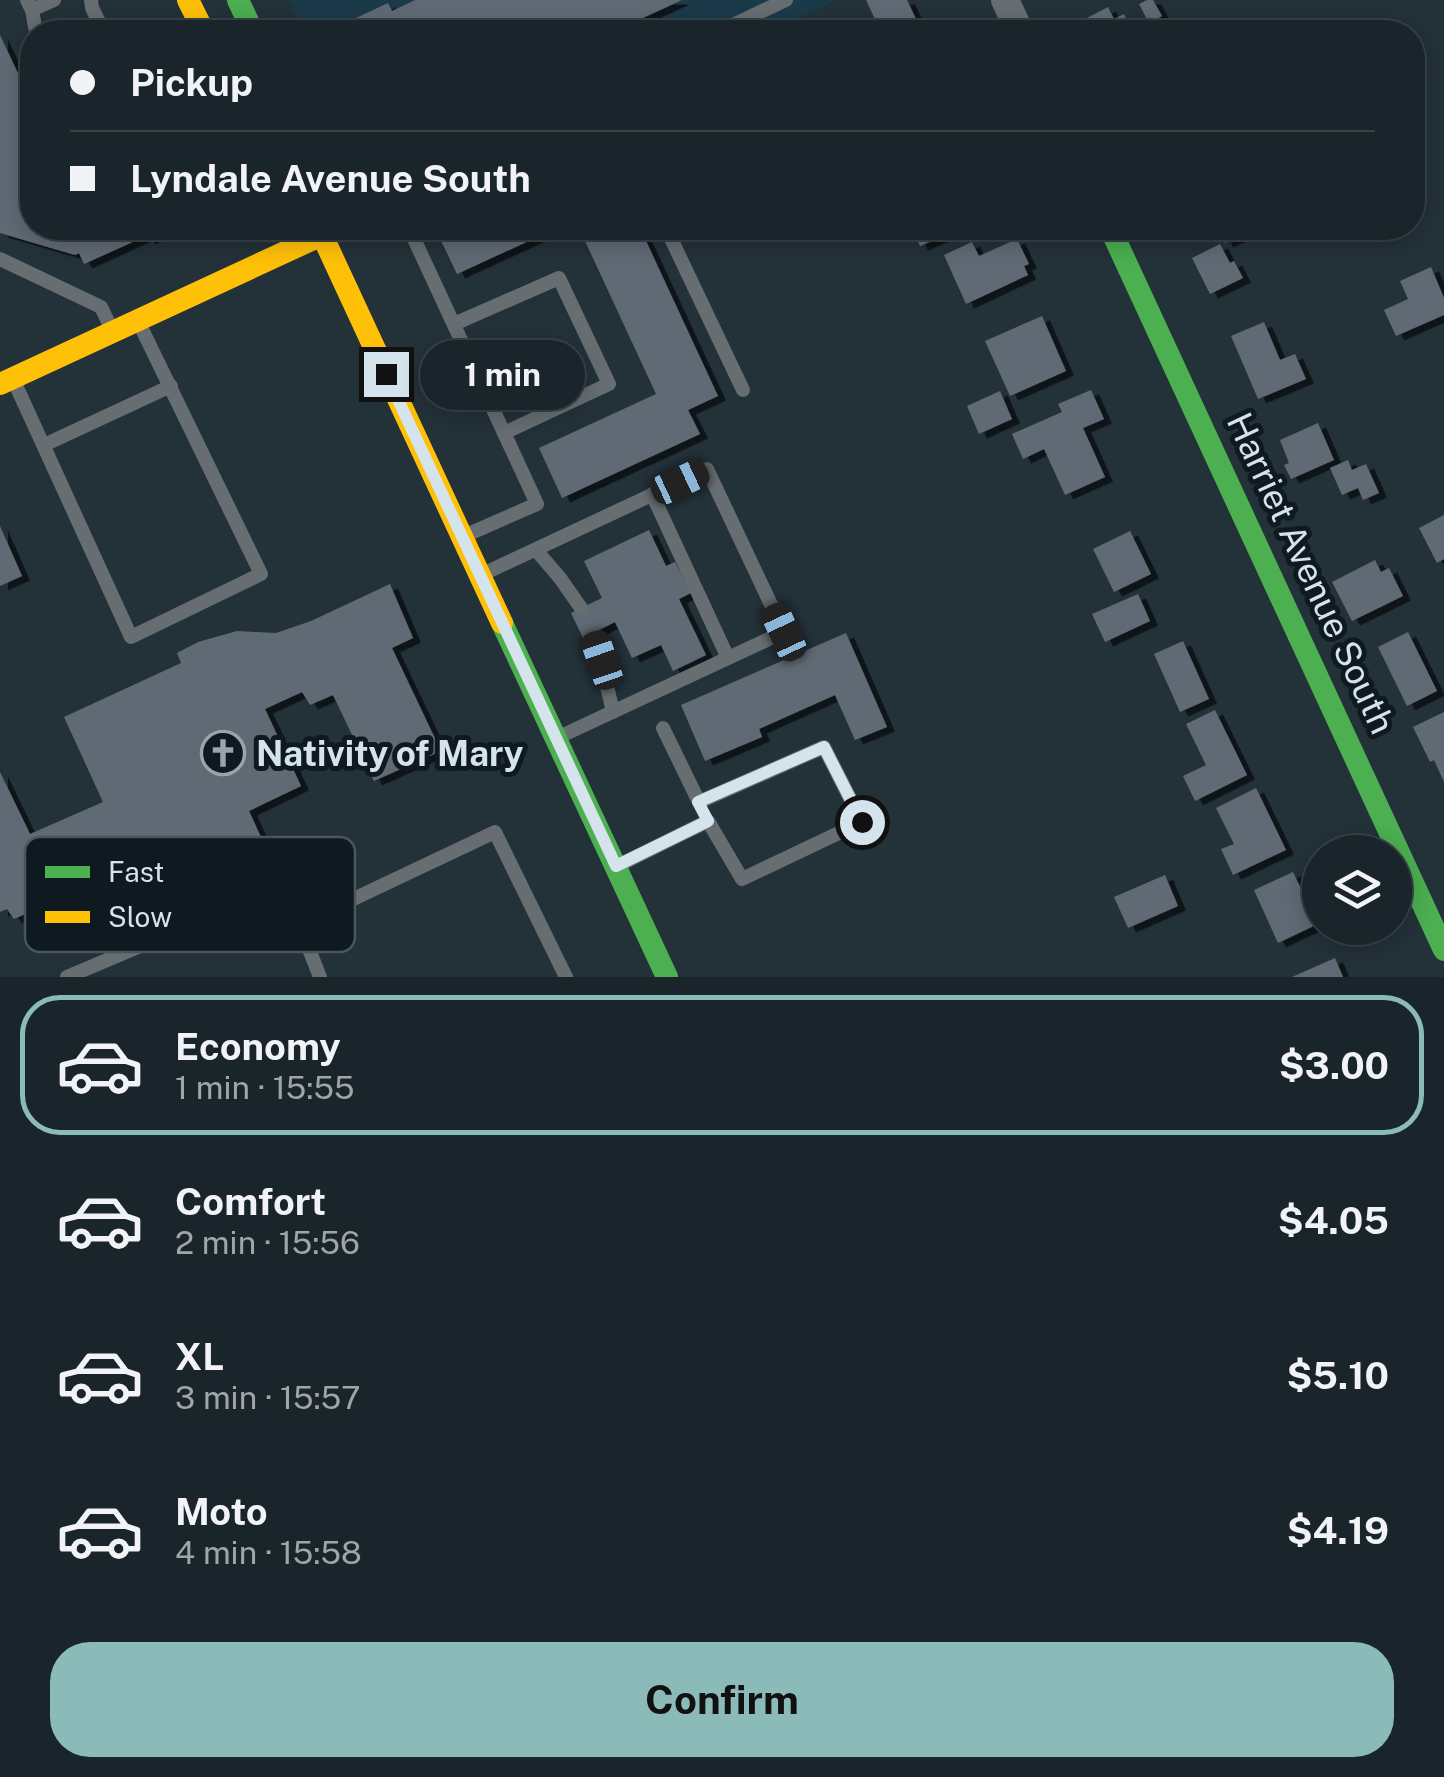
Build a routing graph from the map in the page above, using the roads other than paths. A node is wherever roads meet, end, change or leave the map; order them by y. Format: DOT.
graph roads {
  1 [pos="54,0"];
  2 [pos="786,0"];
  3 [pos="29,5"];
  4 [pos="744,20"];
  5 [pos="301,240"];
  6 [pos="328,240"];
  7 [pos="415,240"];
  8 [pos="672,240"];
  9 [pos="1116,240"];
  10 [pos="0,260"];
  11 [pos="138,320"];
  12 [pos="454,324"];
  13 [pos="113,332"];
  14 [pos="6,382"];
  15 [pos="171,386"];
  16 [pos="743,390"];
  17 [pos="504,434"];
  18 [pos="44,445"];
  19 [pos="652,494"];
  20 [pos="462,536"];
  21 [pos="536,550"];
  22 [pos="480,576"];
  23 [pos="581,608"];
  24 [pos="592,633"];
  25 [pos="728,658"];
  26 [pos="613,712"];
  27 [pos="663,728"];
  28 [pos="556,738"];
  29 [pos="698,802"];
  30 [pos="708,821"];
  31 [pos="616,866"];
  32 [pos="355,897"];
  33 [pos="1444,950"];
  34 [pos="126,952"];
  35 [pos="310,952"];
  36 [pos="659,974"];
  37 [pos="66,977"];
  38 [pos="320,977"];
  39 [pos="566,977"];
  1 -- 3 [label="lane"];
  2 -- 4 [label="lane"];
  5 -- 11 [label="street"];
  6 -- 20 [label="street"];
  7 -- 12 [label="lane"];
  8 -- 16 [label="lane"];
  9 -- 33 [label="street, Harriet Avenue South"];
  10 -- 13 [label="lane"];
  11 -- 13 [label="street"];
  11 -- 15 [label="lane"];
  12 -- 17 [label="lane"];
  12 -- 17 [label="lane"];
  13 -- 14 [label="street"];
  14 -- 18 [label="lane"];
  15 -- 18 [label="lane"];
  15 -- 18 [label="lane"];
  17 -- 20 [label="lane"];
  19 -- 21 [label="lane"];
  19 -- 25 [label="lane"];
  19 -- 25 [label="lane"];
  20 -- 22 [label="street"];
  21 -- 22 [label="lane"];
  21 -- 23 [label="lane"];
  22 -- 28 [label="street"];
  24 -- 26 [label="lane"];
  25 -- 26 [label="lane"];
  26 -- 28 [label="lane"];
  27 -- 29 [label="lane"];
  28 -- 31 [label="street"];
  29 -- 30 [label="lane"];
  29 -- 30 [label="lane"];
  30 -- 31 [label="lane"];
  31 -- 36 [label="street"];
  32 -- 39 [label="lane"];
  34 -- 37 [label="lane"];
  35 -- 38 [label="lane"];
}
